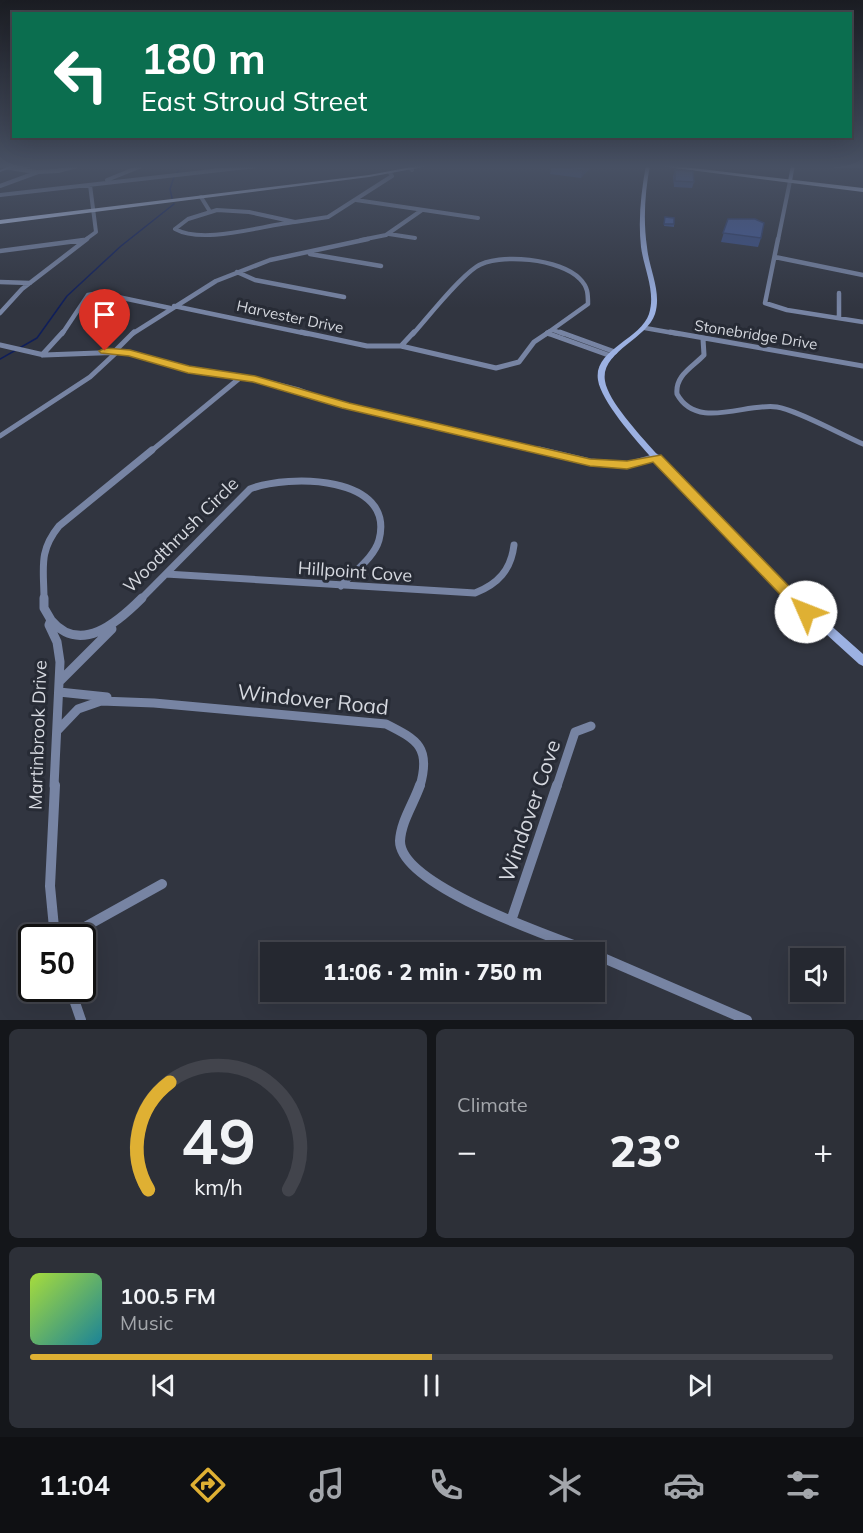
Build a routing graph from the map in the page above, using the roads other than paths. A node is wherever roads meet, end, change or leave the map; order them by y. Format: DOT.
graph roads {
  1 [pos="79,213"];
  2 [pos="93,213"];
  3 [pos="199,213"];
  4 [pos="227,213"];
  5 [pos="337,213"];
  6 [pos="418,213"];
  7 [pos="440,213"];
  8 [pos="645,213"];
  9 [pos="784,213"];
  10 [pos="478,218"];
  11 [pos="0,222"];
  12 [pos="297,222"];
  13 [pos="389,234"];
  14 [pos="415,238"];
  15 [pos="86,240"];
  16 [pos="0,251"];
  17 [pos="305,253"];
  18 [pos="775,257"];
  19 [pos="381,267"];
  20 [pos="237,272"];
  21 [pos="863,275"];
  22 [pos="0,282"];
  23 [pos="30,283"];
  24 [pos="839,293"];
  25 [pos="344,297"];
  26 [pos="172,307"];
  27 [pos="0,313"];
  28 [pos="839,318"];
  29 [pos="863,322"];
  30 [pos="645,328"];
  31 [pos="550,332"];
  32 [pos="703,339"];
  33 [pos="0,345"];
  34 [pos="401,346"];
  35 [pos="116,351"];
  36 [pos="613,354"];
  37 [pos="42,355"];
  38 [pos="863,366"];
  39 [pos="242,377"];
  40 [pos="0,436"];
  41 [pos="863,444"];
  42 [pos="656,457"];
  43 [pos="514,545"];
  44 [pos="166,574"];
  45 [pos="341,586"];
  46 [pos="126,614"];
  47 [pos="51,620"];
  48 [pos="863,661"];
  49 [pos="60,681"];
  50 [pos="59,692"];
  51 [pos="154,703"];
  52 [pos="591,726"];
  53 [pos="57,731"];
  54 [pos="162,884"];
  55 [pos="512,918"];
  56 [pos="54,924"];
  57 [pos="90,924"];
  58 [pos="568,942"];
  59 [pos="605,958"];
  60 [pos="75,1002"];
  61 [pos="81,1020"];
  62 [pos="747,1020"];
  1 -- 11 [label="main road"];
  2 -- 15 [label="street"];
  3 -- 12 [label="street"];
  4 -- 12 [label="street"];
  5 -- 12 [label="street"];
  6 -- 13 [label="street"];
  7 -- 10 [label="street"];
  8 -- 30 [label="main road"];
  9 -- 18 [label="street"];
  13 -- 14 [label="street"];
  13 -- 17 [label="street"];
  15 -- 16 [label="street"];
  15 -- 23 [label="street"];
  17 -- 19 [label="street"];
  17 -- 20 [label="street"];
  18 -- 21 [label="street"];
  18 -- 28 [label="street"];
  20 -- 25 [label="street"];
  20 -- 26 [label="street"];
  22 -- 23 [label="street"];
  23 -- 27 [label="street"];
  24 -- 28 [label="street"];
  26 -- 34 [label="street, Harvester Drive"];
  26 -- 35 [label="street"];
  26 -- 37 [label="street, Harvester Drive"];
  28 -- 29 [label="street"];
  30 -- 32 [label="street, Stonebridge Drive"];
  30 -- 36 [label="main road"];
  31 -- 34 [label="street, Harvester Drive"];
  31 -- 34 [label="street, Harvester Drive"];
  31 -- 36 [label="street"];
  32 -- 38 [label="street, Stonebridge Drive"];
  32 -- 41 [label="street"];
  33 -- 37 [label="street"];
  35 -- 37 [label="street"];
  35 -- 39 [label="street"];
  35 -- 40 [label="street"];
  36 -- 42 [label="main road"];
  39 -- 42 [label="street"];
  39 -- 47 [label="street, Martinbrook Drive"];
  42 -- 48 [label="main road"];
  43 -- 45 [label="street, Hillpoint Cove"];
  44 -- 45 [label="street, Hillpoint Cove"];
  44 -- 45 [label="street, Woodthrush Circle"];
  44 -- 46 [label="street, Woodthrush Circle"];
  46 -- 47 [label="street, Woodthrush Circle"];
  46 -- 49 [label="street, Woodthrush Circle"];
  47 -- 49 [label="street, Martinbrook Drive"];
  49 -- 50 [label="street, Martinbrook Drive"];
  50 -- 51 [label="street, Windover Road"];
  50 -- 53 [label="street, Martinbrook Drive"];
  51 -- 53 [label="street, Windover Road"];
  51 -- 55 [label="street, Windover Road"];
  52 -- 55 [label="street, Windover Cove"];
  53 -- 56 [label="street, Martinbrook Drive"];
  54 -- 57 [label="street"];
  55 -- 58 [label="street, Windover Road"];
  59 -- 62 [label="street, Windover Road"];
  60 -- 61 [label="street"];
}
